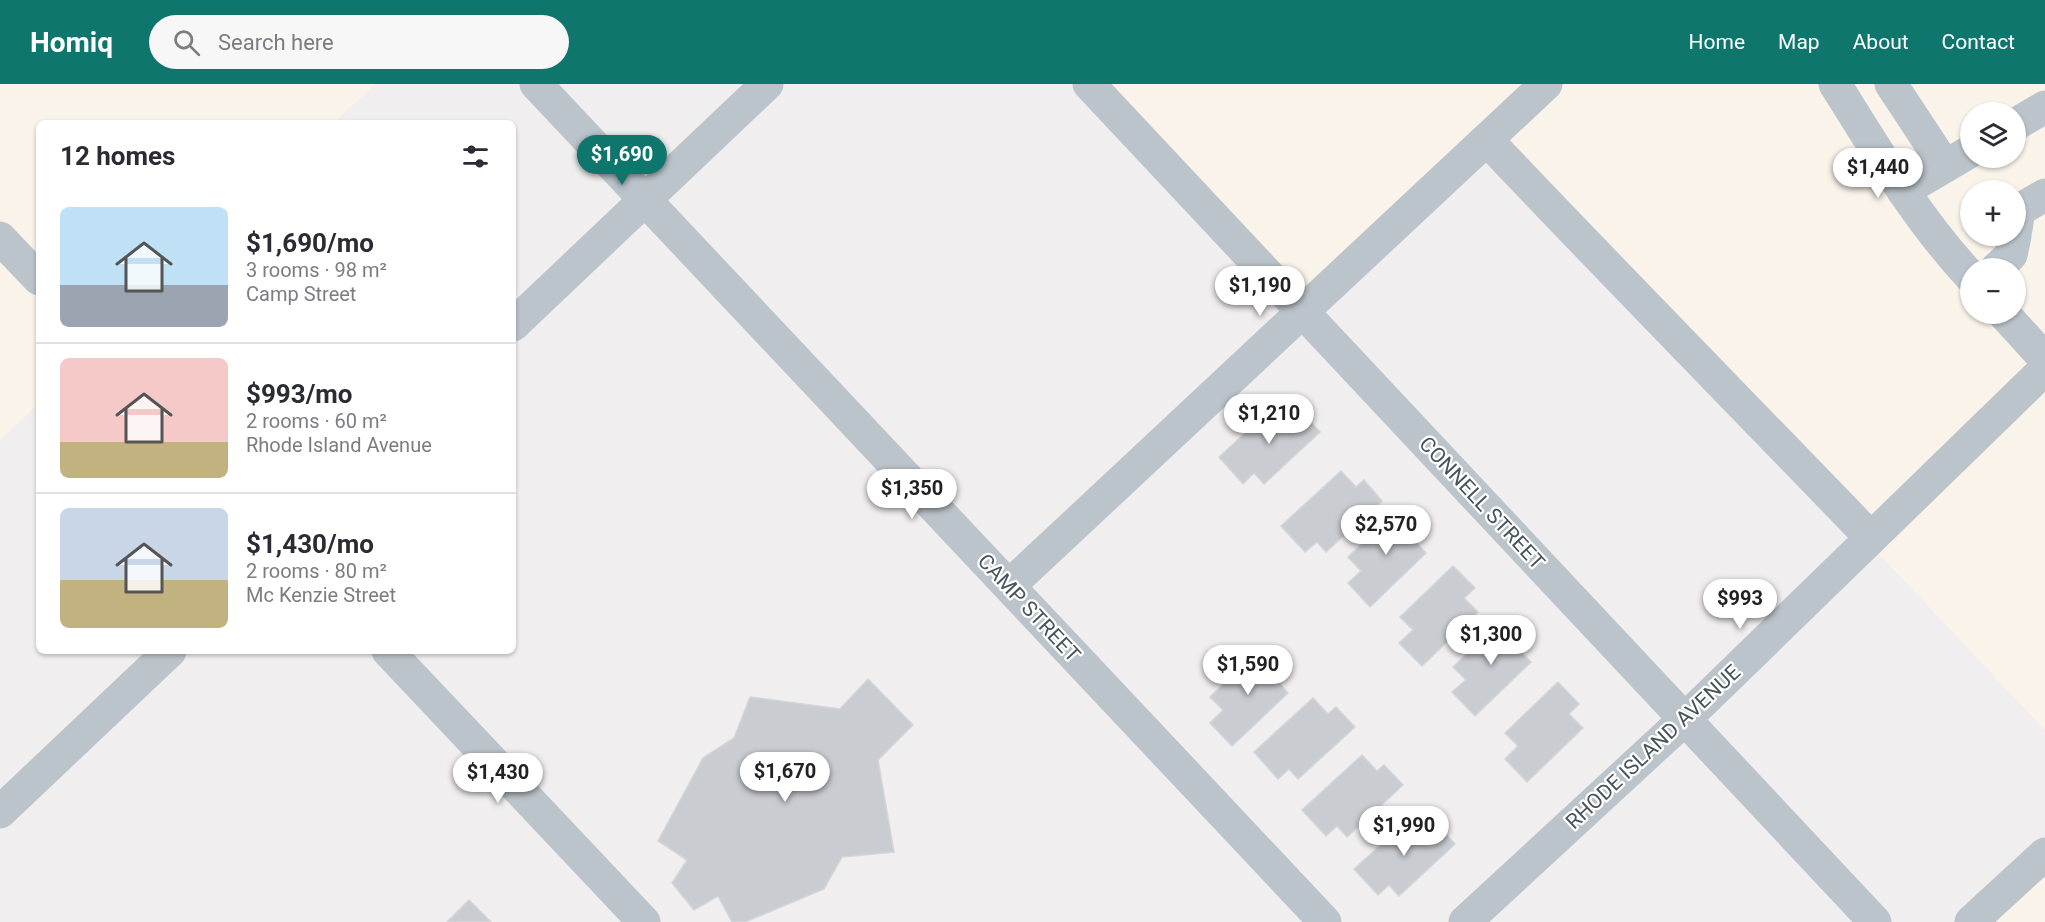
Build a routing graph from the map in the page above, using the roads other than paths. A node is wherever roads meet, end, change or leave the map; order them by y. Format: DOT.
graph roads {
  1 [pos="536,84"];
  2 [pos="767,84"];
  3 [pos="1089,84"];
  4 [pos="1546,84"];
  5 [pos="1835,84"];
  6 [pos="1891,84"];
  7 [pos="2045,107"];
  8 [pos="2026,118"];
  9 [pos="1487,140"];
  10 [pos="1958,158"];
  11 [pos="1903,191"];
  12 [pos="2045,195"];
  13 [pos="645,200"];
  14 [pos="2026,206"];
  15 [pos="0,238"];
  16 [pos="1960,264"];
  17 [pos="36,276"];
  18 [pos="1303,312"];
  19 [pos="516,322"];
  20 [pos="2013,324"];
  21 [pos="2045,359"];
  22 [pos="2045,369"];
  23 [pos="1871,538"];
  24 [pos="1009,586"];
  25 [pos="167,654"];
  26 [pos="391,654"];
  27 [pos="1685,719"];
  28 [pos="0,812"];
  29 [pos="2045,854"];
  30 [pos="644,922"];
  31 [pos="1325,922"];
  32 [pos="1464,922"];
  33 [pos="1875,922"];
  34 [pos="1971,922"];
  1 -- 13 [label="street, CAMP STREET"];
  2 -- 13 [label="street"];
  3 -- 18 [label="street, CONNELL STREET"];
  4 -- 9 [label="street"];
  5 -- 11 [label="street"];
  6 -- 10 [label="street"];
  7 -- 8 [label="street"];
  9 -- 18 [label="street"];
  9 -- 23 [label="street"];
  10 -- 11 [label="street"];
  11 -- 16 [label="street"];
  12 -- 14 [label="street"];
  13 -- 19 [label="street"];
  13 -- 24 [label="street, CAMP STREET"];
  15 -- 17 [label="street"];
  18 -- 24 [label="street"];
  18 -- 27 [label="street, CONNELL STREET"];
  20 -- 21 [label="street"];
  22 -- 23 [label="street, RHODE ISLAND AVENUE"];
  23 -- 27 [label="street, RHODE ISLAND AVENUE"];
  24 -- 31 [label="street, CAMP STREET"];
  25 -- 28 [label="street"];
  26 -- 30 [label="street"];
  27 -- 32 [label="street, RHODE ISLAND AVENUE"];
  27 -- 33 [label="street, CONNELL STREET"];
  29 -- 34 [label="street"];
}
